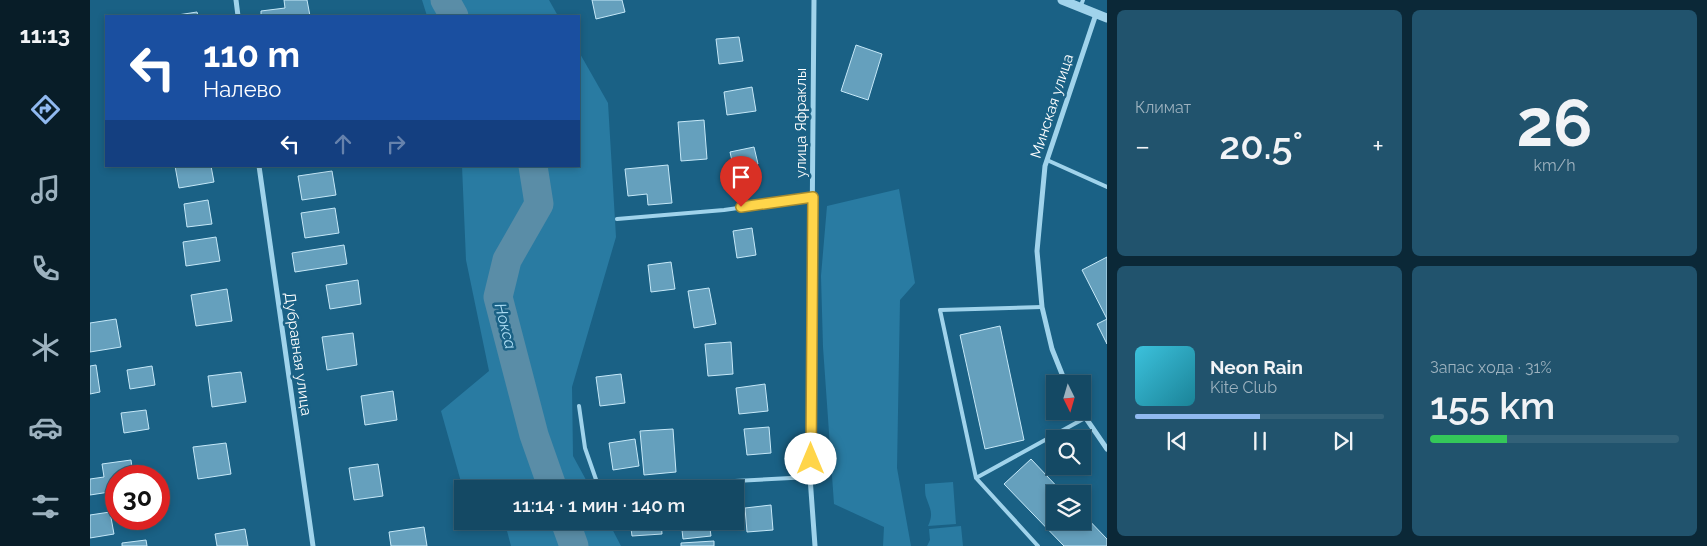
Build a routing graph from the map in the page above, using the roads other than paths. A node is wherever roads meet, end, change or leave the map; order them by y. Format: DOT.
graph roads {
  1 [pos="236,0"];
  2 [pos="814,0"];
  3 [pos="1062,0"];
  4 [pos="1081,4"];
  5 [pos="1096,14"];
  6 [pos="238,15"];
  7 [pos="1107,18"];
  8 [pos="1047,160"];
  9 [pos="259,167"];
  10 [pos="1107,187"];
  11 [pos="813,197"];
  12 [pos="617,220"];
  13 [pos="1042,307"];
  14 [pos="1062,375"];
  15 [pos="579,406"];
  16 [pos="1081,420"];
  17 [pos="1086,420"];
  18 [pos="1107,449"];
  19 [pos="810,477"];
  20 [pos="976,478"];
  21 [pos="313,546"];
  22 [pos="815,546"];
  23 [pos="1038,546"];
  1 -- 6 [label="street"];
  2 -- 11 [label="street, улица Яфраклы"];
  3 -- 4 [label="street"];
  4 -- 5 [label="street"];
  5 -- 7 [label="street"];
  5 -- 8 [label="street, Минская улица"];
  8 -- 10 [label="lane"];
  8 -- 13 [label="street, Минская улица"];
  9 -- 21 [label="street, Дубравная улица"];
  11 -- 12 [label="lane"];
  11 -- 19 [label="street, улица Яфраклы"];
  13 -- 14 [label="street, Минская улица"];
  13 -- 20 [label="lane"];
  15 -- 19 [label="lane"];
  16 -- 20 [label="lane"];
  17 -- 18 [label="street"];
  19 -- 22 [label="street, улица Яфраклы"];
  20 -- 23 [label="lane"];
}
